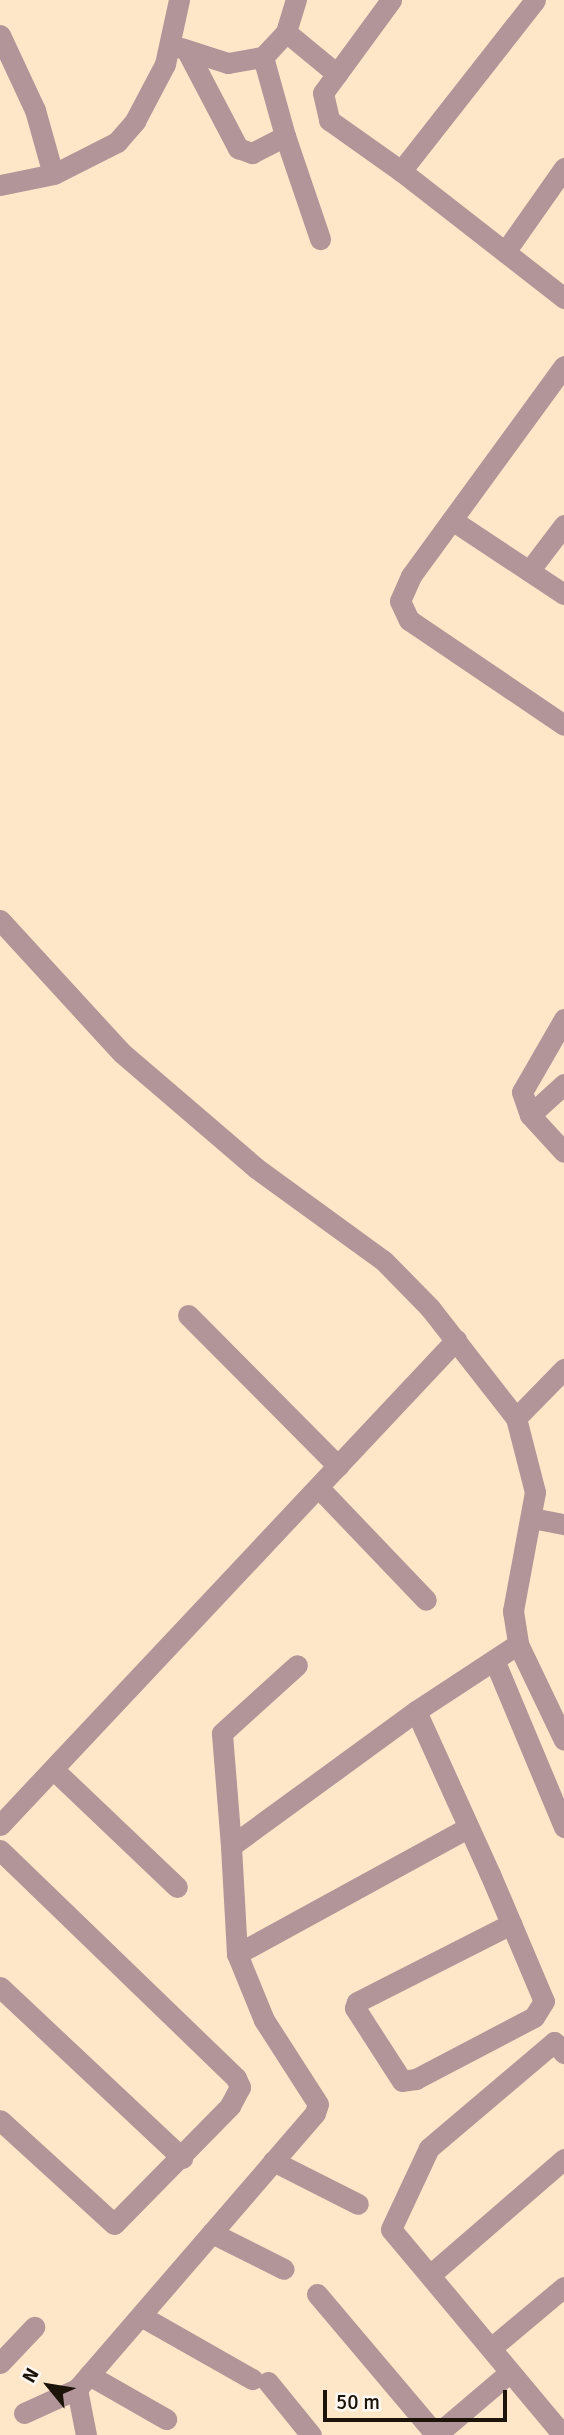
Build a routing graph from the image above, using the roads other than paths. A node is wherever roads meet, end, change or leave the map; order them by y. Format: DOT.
graph roads {
  1 [pos="178,0"];
  2 [pos="296,0"];
  3 [pos="391,0"];
  4 [pos="535,0"];
  5 [pos="286,32"];
  6 [pos="0,35"];
  7 [pos="180,47"];
  8 [pos="263,57"];
  9 [pos="337,74"];
  10 [pos="285,136"];
  11 [pos="564,168"];
  12 [pos="401,171"];
  13 [pos="53,174"];
  14 [pos="0,186"];
  15 [pos="320,239"];
  16 [pos="505,252"];
  17 [pos="564,298"];
  18 [pos="564,366"];
  19 [pos="452,520"];
  20 [pos="564,525"];
  21 [pos="529,571"];
  22 [pos="564,594"];
  23 [pos="564,725"];
  24 [pos="0,920"];
  25 [pos="564,1019"];
  26 [pos="564,1084"];
  27 [pos="530,1115"];
  28 [pos="564,1152"];
  29 [pos="188,1315"];
  30 [pos="456,1340"];
  31 [pos="564,1369"];
  32 [pos="516,1418"];
  33 [pos="338,1466"];
  34 [pos="318,1487"];
  35 [pos="531,1518"];
  36 [pos="564,1524"];
  37 [pos="426,1600"];
  38 [pos="518,1644"];
  39 [pos="495,1662"];
  40 [pos="297,1665"];
  41 [pos="416,1711"];
  42 [pos="564,1740"];
  43 [pos="53,1769"];
  44 [pos="0,1825"];
  45 [pos="564,1826"];
  46 [pos="467,1828"];
  47 [pos="232,1846"];
  48 [pos="0,1850"];
  49 [pos="177,1887"];
  50 [pos="512,1924"];
  51 [pos="237,1954"];
  52 [pos="0,1987"];
  53 [pos="564,2053"];
  54 [pos="0,2120"];
  55 [pos="182,2158"];
  56 [pos="564,2159"];
  57 [pos="273,2161"];
  58 [pos="358,2203"];
  59 [pos="212,2233"];
  60 [pos="284,2269"];
  61 [pos="430,2275"];
  62 [pos="564,2287"];
  63 [pos="317,2294"];
  64 [pos="141,2316"];
  65 [pos="34,2327"];
  66 [pos="491,2348"];
  67 [pos="0,2363"];
  68 [pos="510,2372"];
  69 [pos="83,2382"];
  70 [pos="24,2413"];
  71 [pos="166,2419"];
  72 [pos="560,2425"];
  73 [pos="86,2435"];
  74 [pos="311,2435"];
  75 [pos="436,2435"];
  1 -- 7 [label="street"];
  2 -- 5 [label="street"];
  3 -- 9 [label="street"];
  4 -- 12 [label="street"];
  5 -- 8 [label="street"];
  5 -- 9 [label="street"];
  6 -- 13 [label="street"];
  7 -- 8 [label="street"];
  7 -- 10 [label="street"];
  7 -- 13 [label="street"];
  8 -- 10 [label="street"];
  9 -- 12 [label="street"];
  10 -- 15 [label="street"];
  11 -- 16 [label="street"];
  12 -- 16 [label="street"];
  13 -- 14 [label="street"];
  16 -- 17 [label="street"];
  18 -- 19 [label="street"];
  19 -- 21 [label="street"];
  19 -- 23 [label="street"];
  20 -- 21 [label="street"];
  21 -- 22 [label="street"];
  24 -- 30 [label="street"];
  25 -- 27 [label="street"];
  26 -- 27 [label="street"];
  27 -- 28 [label="street"];
  29 -- 33 [label="street"];
  30 -- 32 [label="street"];
  30 -- 33 [label="street"];
  31 -- 32 [label="street"];
  32 -- 35 [label="street"];
  33 -- 34 [label="street"];
  34 -- 37 [label="street"];
  34 -- 43 [label="street"];
  35 -- 36 [label="street"];
  35 -- 38 [label="street"];
  38 -- 39 [label="street"];
  38 -- 42 [label="street"];
  39 -- 41 [label="street"];
  39 -- 45 [label="street"];
  40 -- 47 [label="street"];
  41 -- 46 [label="street"];
  41 -- 47 [label="street"];
  43 -- 44 [label="street"];
  43 -- 49 [label="street"];
  46 -- 50 [label="street"];
  46 -- 51 [label="street"];
  47 -- 51 [label="street"];
  48 -- 55 [label="street"];
  50 -- 50 [label="street"];
  51 -- 57 [label="street"];
  52 -- 55 [label="street"];
  53 -- 61 [label="street"];
  54 -- 55 [label="street"];
  56 -- 61 [label="street"];
  57 -- 58 [label="street"];
  57 -- 59 [label="street"];
  59 -- 60 [label="street"];
  59 -- 64 [label="street"];
  61 -- 66 [label="street"];
  62 -- 66 [label="street"];
  63 -- 75 [label="street"];
  64 -- 69 [label="street"];
  64 -- 74 [label="street"];
  65 -- 67 [label="street"];
  66 -- 68 [label="street"];
  68 -- 72 [label="street"];
  68 -- 75 [label="street"];
  69 -- 70 [label="street"];
  69 -- 71 [label="street"];
  69 -- 73 [label="street"];
}
